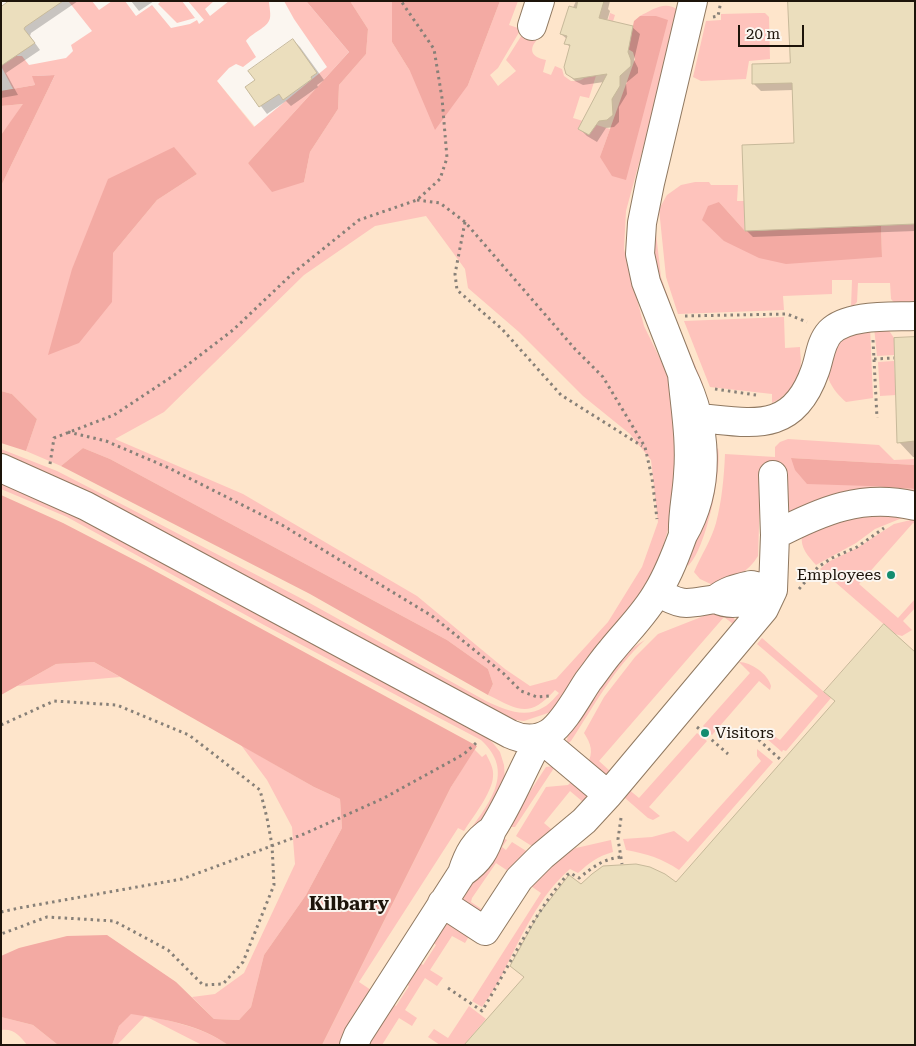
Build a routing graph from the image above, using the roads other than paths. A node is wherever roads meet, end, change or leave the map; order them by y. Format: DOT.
graph roads {
  1 [pos="691,7"];
  2 [pos="915,316"];
  3 [pos="682,374"];
  4 [pos="698,418"];
  5 [pos="1,468"];
  6 [pos="772,475"];
  7 [pos="915,506"];
  8 [pos="684,535"];
  9 [pos="775,535"];
  10 [pos="658,592"];
  11 [pos="784,592"];
  12 [pos="540,738"];
  13 [pos="615,805"];
  14 [pos="442,903"];
  15 [pos="354,1045"];
  1 -- 3 [label="lane"];
  2 -- 4 [label="lane"];
  3 -- 4 [label="lane"];
  3 -- 8 [label="lane"];
  4 -- 8 [label="lane"];
  5 -- 12 [label="lane"];
  6 -- 9 [label="lane"];
  7 -- 9 [label="lane"];
  8 -- 10 [label="lane"];
  9 -- 11 [label="lane"];
  10 -- 11 [label="lane"];
  10 -- 12 [label="lane"];
  11 -- 13 [label="lane"];
  12 -- 13 [label="lane"];
  12 -- 14 [label="lane"];
  13 -- 14 [label="lane"];
  14 -- 15 [label="lane"];
}
